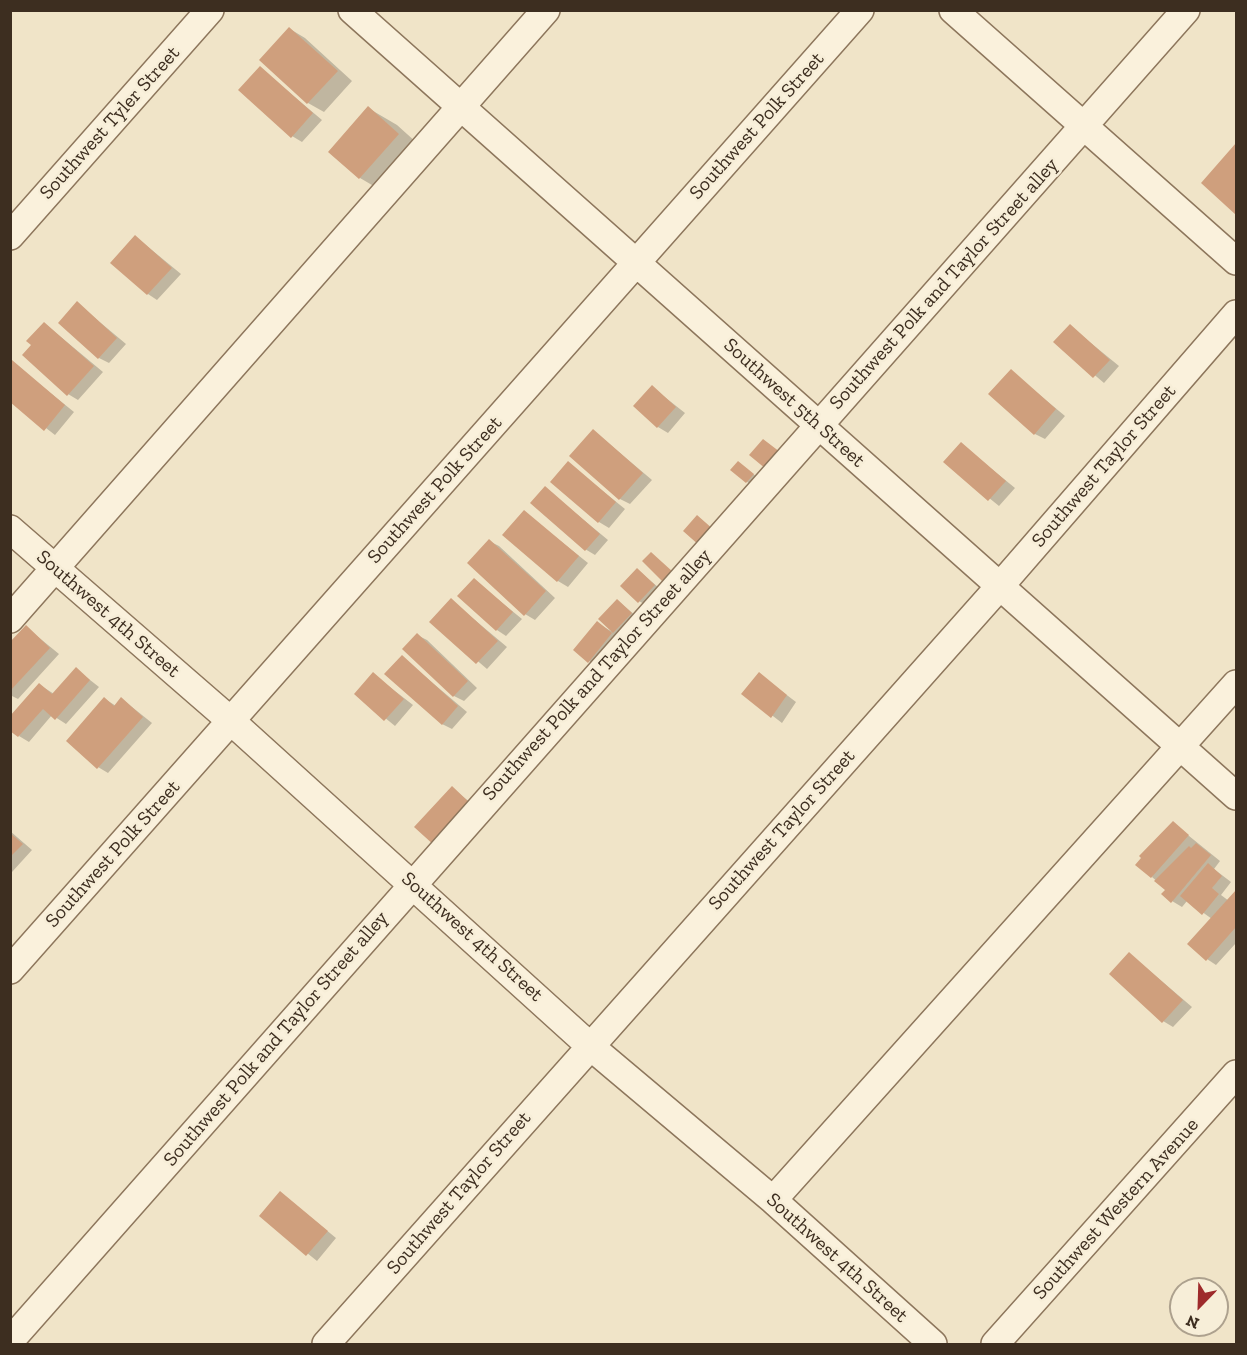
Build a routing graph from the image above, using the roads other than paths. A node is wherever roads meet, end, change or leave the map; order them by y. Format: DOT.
graph roads {
  1 [pos="210,10"];
  2 [pos="352,10"];
  3 [pos="546,10"];
  4 [pos="860,10"];
  5 [pos="954,10"];
  6 [pos="1186,10"];
  7 [pos="461,107"];
  8 [pos="1084,126"];
  9 [pos="10,236"];
  10 [pos="1236,261"];
  11 [pos="637,264"];
  12 [pos="1236,314"];
  13 [pos="819,425"];
  14 [pos="10,529"];
  15 [pos="55,568"];
  16 [pos="999,586"];
  17 [pos="10,619"];
  18 [pos="1236,684"];
  19 [pos="231,721"];
  20 [pos="1182,748"];
  21 [pos="1236,796"];
  22 [pos="411,884"];
  23 [pos="10,970"];
  24 [pos="590,1046"];
  25 [pos="1236,1074"];
  26 [pos="773,1200"];
  27 [pos="10,1341"];
  28 [pos="326,1344"];
  29 [pos="933,1344"];
  30 [pos="994,1344"];
  1 -- 9 [label="street, Southwest Tyler Street"];
  2 -- 7 [label="street, Southwest 5th Street"];
  3 -- 7 [label="street"];
  4 -- 11 [label="street, Southwest Polk Street"];
  5 -- 8 [label="street"];
  6 -- 8 [label="street, Southwest Polk and Taylor Street alley"];
  7 -- 11 [label="street, Southwest 5th Street"];
  7 -- 15 [label="street"];
  8 -- 10 [label="street"];
  8 -- 13 [label="street, Southwest Polk and Taylor Street alley"];
  11 -- 13 [label="street, Southwest 5th Street"];
  11 -- 19 [label="street, Southwest Polk Street"];
  12 -- 16 [label="street, Southwest Taylor Street"];
  13 -- 16 [label="street, Southwest 5th Street"];
  13 -- 22 [label="street, Southwest Polk and Taylor Street alley"];
  14 -- 15 [label="street, Southwest 4th Street"];
  15 -- 17 [label="street"];
  15 -- 19 [label="street, Southwest 4th Street"];
  16 -- 20 [label="street, Southwest 5th Street"];
  16 -- 24 [label="street, Southwest Taylor Street"];
  18 -- 20 [label="street"];
  19 -- 22 [label="street, Southwest 4th Street"];
  19 -- 23 [label="street, Southwest Polk Street"];
  20 -- 21 [label="street, Southwest 5th Street"];
  20 -- 26 [label="street"];
  22 -- 24 [label="street, Southwest 4th Street"];
  22 -- 27 [label="street, Southwest Polk and Taylor Street alley"];
  24 -- 26 [label="street, Southwest 4th Street"];
  24 -- 28 [label="street, Southwest Taylor Street"];
  25 -- 30 [label="street, Southwest Western Avenue"];
  26 -- 29 [label="street, Southwest 4th Street"];
}
